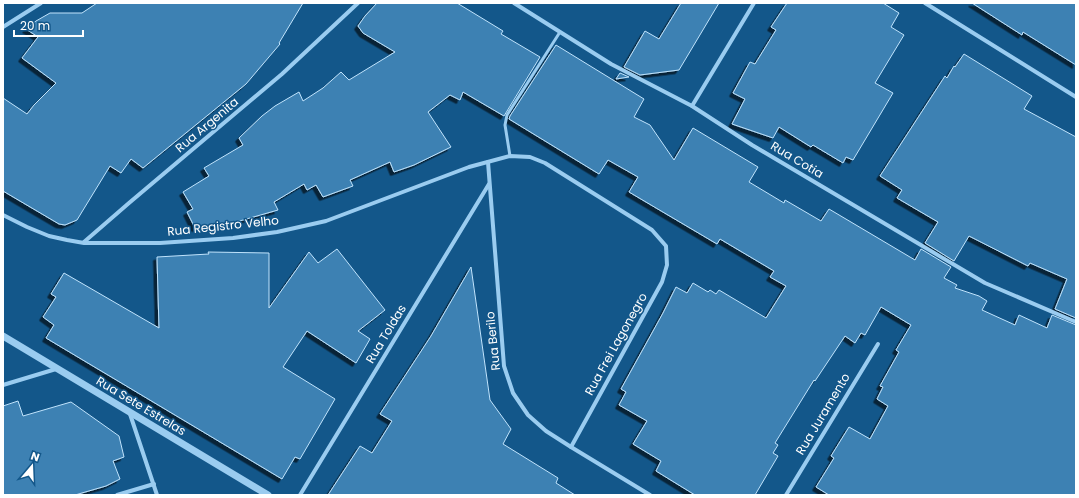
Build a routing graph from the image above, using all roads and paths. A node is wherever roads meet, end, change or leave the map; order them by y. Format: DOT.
graph roads {
  1 [pos="41,3"];
  2 [pos="358,3"];
  3 [pos="514,3"];
  4 [pos="754,3"];
  5 [pos="925,3"];
  6 [pos="3,28"];
  7 [pos="560,32"];
  8 [pos="1076,97"];
  9 [pos="692,106"];
  10 [pos="510,156"];
  11 [pos="488,162"];
  12 [pos="489,184"];
  13 [pos="3,215"];
  14 [pos="84,243"];
  15 [pos="666,246"];
  16 [pos="1076,322"];
  17 [pos="3,336"];
  18 [pos="878,344"];
  19 [pos="56,369"];
  20 [pos="3,385"];
  21 [pos="130,412"];
  22 [pos="571,447"];
  23 [pos="154,484"];
  24 [pos="118,495"];
  25 [pos="157,495"];
  26 [pos="268,495"];
  27 [pos="300,495"];
  28 [pos="650,495"];
  29 [pos="786,495"];
  1 -- 6 [label="street"];
  2 -- 14 [label="street, Rua Argenita"];
  3 -- 7 [label="street, Rua Cotia"];
  4 -- 9 [label="street"];
  5 -- 8 [label="street"];
  7 -- 9 [label="street, Rua Cotia"];
  7 -- 10 [label="lane"];
  9 -- 16 [label="street, Rua Cotia"];
  10 -- 11 [label="street, Rua Registro Velho"];
  10 -- 15 [label="street, Rua Registro Velho"];
  11 -- 12 [label="street, Rua Berilo"];
  11 -- 14 [label="street, Rua Registro Velho"];
  12 -- 22 [label="street, Rua Berilo"];
  12 -- 27 [label="street, Rua Toldas"];
  13 -- 14 [label="street, Rua Registro Velho"];
  15 -- 22 [label="street, Rua Frei Lagonegro"];
  17 -- 19 [label="street, Rua Sete Estrelas"];
  18 -- 29 [label="street, Rua Juramento"];
  19 -- 20 [label="street"];
  19 -- 21 [label="street, Rua Sete Estrelas"];
  21 -- 23 [label="street"];
  21 -- 26 [label="street, Rua Sete Estrelas"];
  22 -- 28 [label="street, Rua Berilo"];
  23 -- 24 [label="street"];
  23 -- 25 [label="street"];
}
